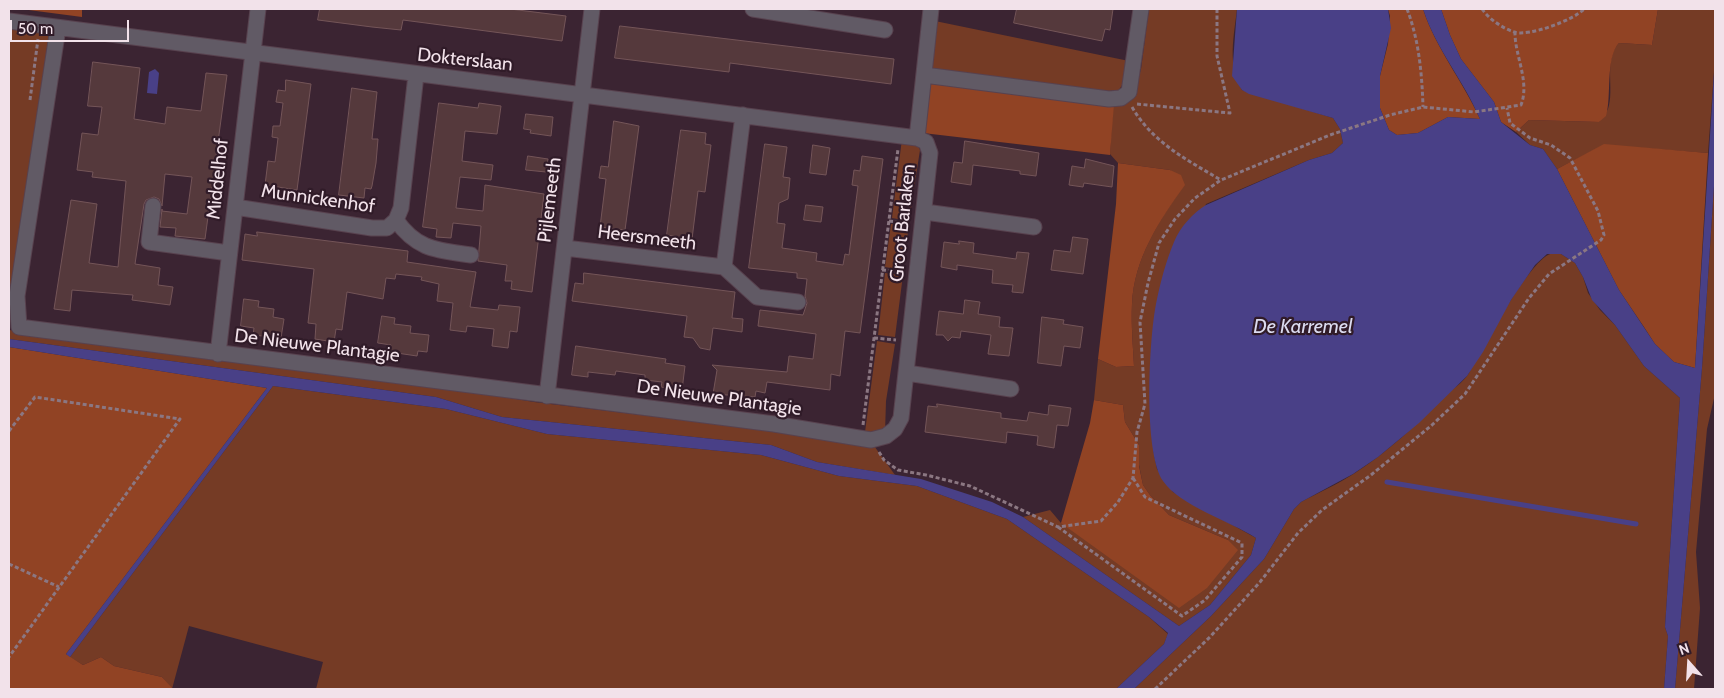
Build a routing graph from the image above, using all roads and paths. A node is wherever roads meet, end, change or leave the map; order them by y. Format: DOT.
graph roads {
  1 [pos="258,9"];
  2 [pos="592,9"];
  3 [pos="931,9"];
  4 [pos="1141,9"];
  5 [pos="1407,9"];
  6 [pos="1482,9"];
  7 [pos="1584,9"];
  8 [pos="763,10"];
  9 [pos="1217,10"];
  10 [pos="9,21"];
  11 [pos="58,28"];
  12 [pos="885,30"];
  13 [pos="1515,33"];
  14 [pos="28,36"];
  15 [pos="252,53"];
  16 [pos="416,75"];
  17 [pos="924,75"];
  18 [pos="582,94"];
  19 [pos="29,106"];
  20 [pos="1422,107"];
  21 [pos="1507,108"];
  22 [pos="743,115"];
  23 [pos="917,138"];
  24 [pos="898,148"];
  25 [pos="1221,180"];
  26 [pos="153,206"];
  27 [pos="235,208"];
  28 [pos="925,212"];
  29 [pos="396,220"];
  30 [pos="1034,227"];
  31 [pos="565,248"];
  32 [pos="229,253"];
  33 [pos="471,255"];
  34 [pos="724,267"];
  35 [pos="798,302"];
  36 [pos="874,338"];
  37 [pos="911,342"];
  38 [pos="218,354"];
  39 [pos="908,373"];
  40 [pos="1011,389"];
  41 [pos="547,396"];
  42 [pos="9,431"];
  43 [pos="866,440"];
  44 [pos="1133,478"];
  45 [pos="1058,527"];
  46 [pos="9,564"];
  47 [pos="59,587"];
  48 [pos="9,657"];
  49 [pos="1155,689"];
  1 -- 15 [label="street, Middelhof"];
  2 -- 18 [label="street, Pijlemeeth"];
  3 -- 17 [label="street, Groot Barlaken"];
  4 -- 17 [label="street"];
  5 -- 20 [label="path"];
  6 -- 13 [label="path"];
  7 -- 13 [label="path"];
  8 -- 12 [label="street"];
  9 -- 25 [label="path"];
  10 -- 11 [label="street, Dokterslaan"];
  11 -- 15 [label="street, Dokterslaan"];
  11 -- 38 [label="street, De Nieuwe Plantagie"];
  13 -- 21 [label="path"];
  14 -- 19 [label="path"];
  15 -- 16 [label="street, Dokterslaan"];
  15 -- 27 [label="street, Middelhof"];
  16 -- 18 [label="street, Dokterslaan"];
  16 -- 29 [label="street, Munnickenhof"];
  17 -- 23 [label="street, Groot Barlaken"];
  18 -- 22 [label="street, Dokterslaan"];
  18 -- 31 [label="street, Pijlemeeth"];
  20 -- 21 [label="path"];
  20 -- 25 [label="path"];
  21 -- 49 [label="path"];
  22 -- 23 [label="street, Dokterslaan"];
  22 -- 34 [label="street"];
  23 -- 28 [label="street, Groot Barlaken"];
  24 -- 36 [label="path"];
  25 -- 44 [label="path"];
  26 -- 32 [label="street"];
  27 -- 29 [label="street, Munnickenhof"];
  27 -- 32 [label="street, Middelhof"];
  28 -- 30 [label="street"];
  28 -- 37 [label="street, Groot Barlaken"];
  29 -- 33 [label="street"];
  31 -- 34 [label="street, Heersmeeth"];
  31 -- 41 [label="street, Pijlemeeth"];
  32 -- 38 [label="street, Middelhof"];
  34 -- 35 [label="street"];
  36 -- 37 [label="path"];
  36 -- 43 [label="path"];
  37 -- 39 [label="street, Groot Barlaken"];
  38 -- 41 [label="street, De Nieuwe Plantagie"];
  39 -- 40 [label="street"];
  39 -- 43 [label="street, Groot Barlaken"];
  41 -- 43 [label="street, De Nieuwe Plantagie"];
  42 -- 47 [label="path"];
  43 -- 45 [label="path"];
  44 -- 45 [label="path"];
  44 -- 45 [label="path"];
  46 -- 47 [label="path"];
  47 -- 48 [label="path"];
}
